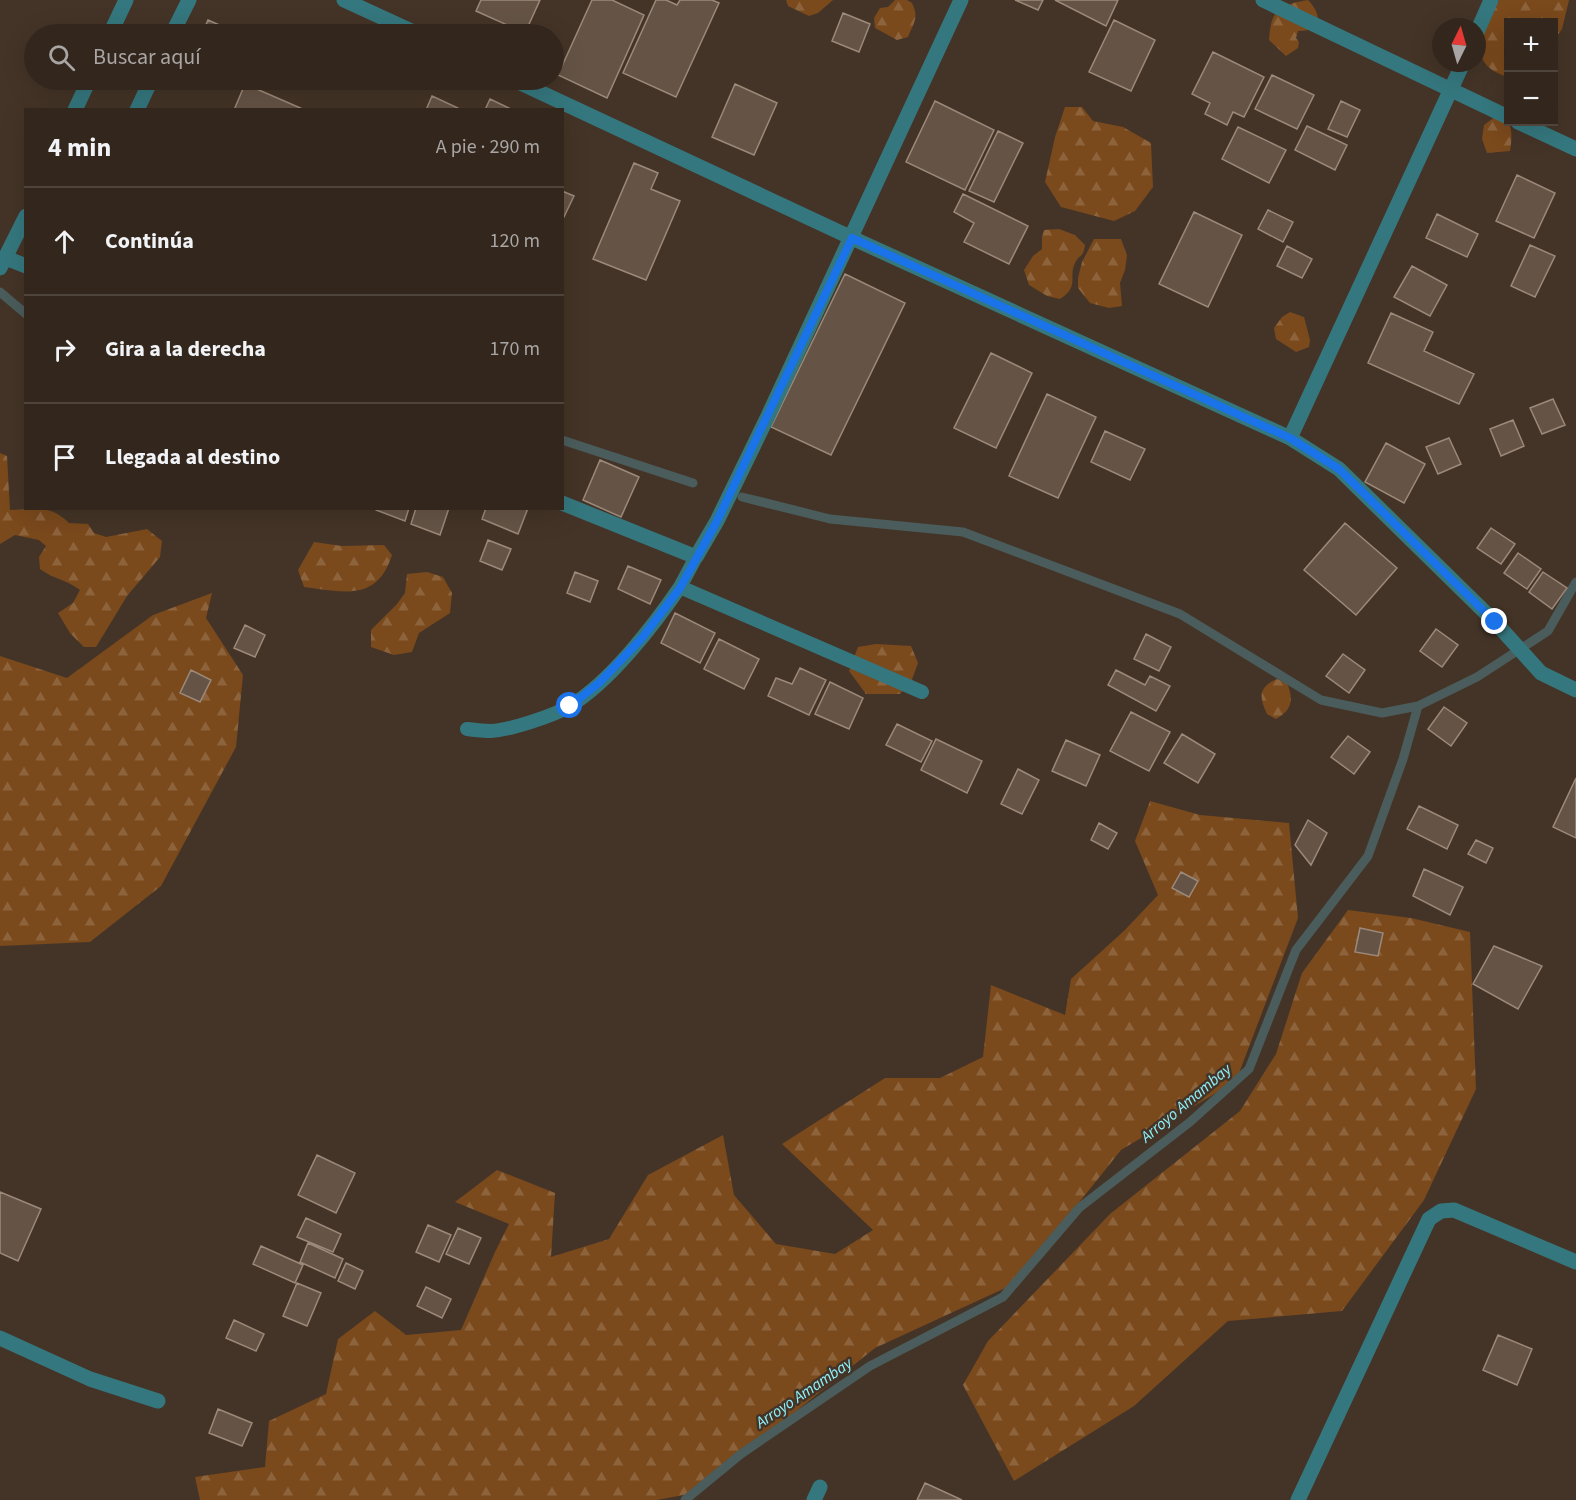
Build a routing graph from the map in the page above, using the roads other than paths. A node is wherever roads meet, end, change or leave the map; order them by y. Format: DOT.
graph roads {
  1 [pos="126,0"];
  2 [pos="189,0"];
  3 [pos="344,0"];
  4 [pos="961,0"];
  5 [pos="1263,0"];
  6 [pos="1491,0"];
  7 [pos="1483,18"];
  8 [pos="115,24"];
  9 [pos="177,24"];
  10 [pos="396,24"];
  11 [pos="1459,72"];
  12 [pos="84,90"];
  13 [pos="146,90"];
  14 [pos="535,90"];
  15 [pos="1451,90"];
  16 [pos="76,108"];
  17 [pos="138,108"];
  18 [pos="1504,115"];
  19 [pos="1527,126"];
  20 [pos="1576,149"];
  21 [pos="24,220"];
  22 [pos="852,238"];
  23 [pos="24,253"];
  24 [pos="3,263"];
  25 [pos="24,266"];
  26 [pos="1290,438"];
  27 [pos="564,504"];
  28 [pos="696,557"];
  29 [pos="680,588"];
  30 [pos="1576,690"];
  31 [pos="922,692"];
  32 [pos="467,729"];
  33 [pos="1576,1262"];
  34 [pos="0,1338"];
  35 [pos="158,1401"];
  36 [pos="1298,1500"];
  1 -- 8 [label="street"];
  2 -- 9 [label="street"];
  3 -- 10 [label="street"];
  4 -- 22 [label="street"];
  5 -- 15 [label="street"];
  6 -- 7 [label="street"];
  11 -- 15 [label="street"];
  12 -- 16 [label="street"];
  13 -- 17 [label="street"];
  14 -- 22 [label="street"];
  15 -- 18 [label="street"];
  15 -- 26 [label="street"];
  19 -- 20 [label="street"];
  21 -- 24 [label="street"];
  22 -- 26 [label="street"];
  22 -- 28 [label="street"];
  23 -- 24 [label="street"];
  24 -- 25 [label="street"];
  26 -- 30 [label="street"];
  27 -- 28 [label="street"];
  28 -- 29 [label="lane"];
  29 -- 31 [label="lane"];
  29 -- 32 [label="lane"];
  33 -- 36 [label="street"];
  34 -- 35 [label="street"];
}
